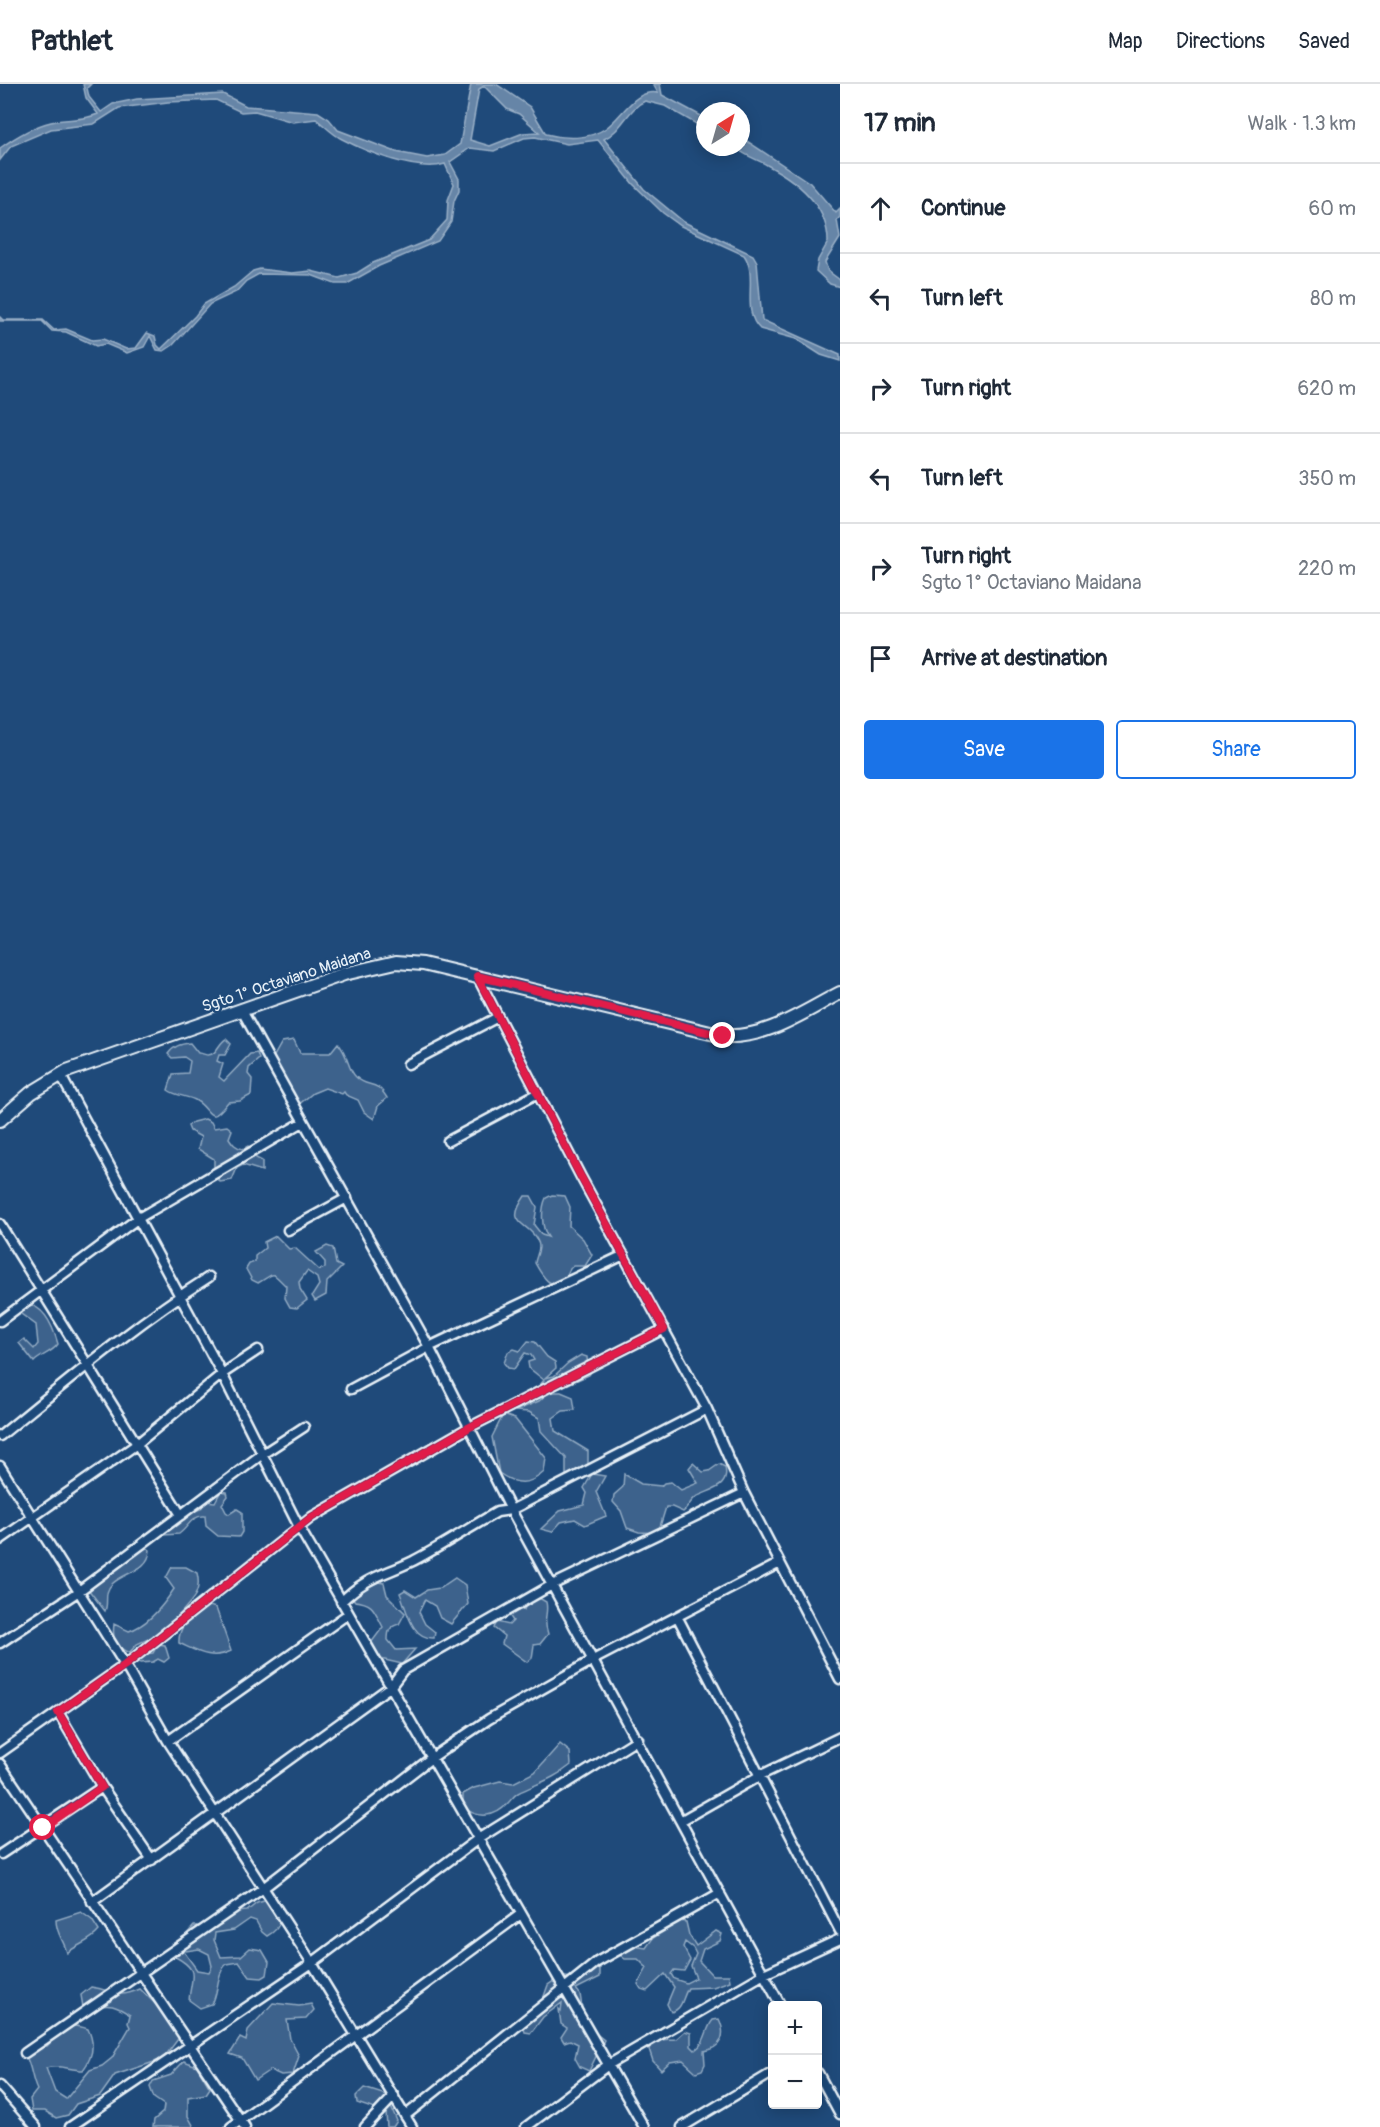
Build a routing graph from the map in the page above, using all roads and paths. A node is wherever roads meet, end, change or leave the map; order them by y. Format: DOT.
graph roads {
  1 [pos="477,976"];
  2 [pos="840,993"];
  3 [pos="241,1009"];
  4 [pos="498,1017"];
  5 [pos="408,1064"];
  6 [pos="60,1074"];
  7 [pos="538,1093"];
  8 [pos="0,1120"];
  9 [pos="303,1122"];
  10 [pos="448,1142"];
  11 [pos="346,1198"];
  12 [pos="137,1219"];
  13 [pos="0,1224"];
  14 [pos="288,1230"];
  15 [pos="624,1255"];
  16 [pos="209,1277"];
  17 [pos="40,1291"];
  18 [pos="178,1297"];
  19 [pos="0,1321"];
  20 [pos="664,1329"];
  21 [pos="429,1347"];
  22 [pos="258,1350"];
  23 [pos="88,1364"];
  24 [pos="222,1374"];
  25 [pos="351,1389"];
  26 [pos="707,1409"];
  27 [pos="304,1427"];
  28 [pos="468,1428"];
  29 [pos="0,1436"];
  30 [pos="137,1444"];
  31 [pos="261,1455"];
  32 [pos="0,1466"];
  33 [pos="744,1493"];
  34 [pos="511,1510"];
  35 [pos="181,1515"];
  36 [pos="33,1518"];
  37 [pos="299,1527"];
  38 [pos="0,1540"];
  39 [pos="780,1563"];
  40 [pos="552,1585"];
  41 [pos="79,1591"];
  42 [pos="341,1602"];
  43 [pos="348,1614"];
  44 [pos="678,1618"];
  45 [pos="0,1642"];
  46 [pos="593,1660"];
  47 [pos="125,1665"];
  48 [pos="840,1679"];
  49 [pos="390,1686"];
  50 [pos="58,1712"];
  51 [pos="840,1737"];
  52 [pos="638,1739"];
  53 [pos="168,1741"];
  54 [pos="0,1753"];
  55 [pos="430,1759"];
  56 [pos="0,1764"];
  57 [pos="761,1775"];
  58 [pos="102,1787"];
  59 [pos="215,1815"];
  60 [pos="682,1820"];
  61 [pos="43,1828"];
  62 [pos="478,1839"];
  63 [pos="1,1854"];
  64 [pos="152,1860"];
  65 [pos="262,1888"];
  66 [pos="720,1893"];
  67 [pos="92,1902"];
  68 [pos="521,1914"];
  69 [pos="840,1930"];
  70 [pos="840,1939"];
  71 [pos="312,1963"];
  72 [pos="139,1971"];
  73 [pos="764,1974"];
  74 [pos="565,1987"];
  75 [pos="778,2001"];
  76 [pos="357,2036"];
  77 [pos="190,2047"];
  78 [pos="25,2053"];
  79 [pos="608,2065"];
  80 [pos="768,2075"];
  81 [pos="822,2081"];
  82 [pos="0,2086"];
  83 [pos="394,2096"];
  84 [pos="840,2115"];
  85 [pos="405,2116"];
  86 [pos="242,2124"];
  87 [pos="31,2126"];
  88 [pos="70,2127"];
  89 [pos="231,2127"];
  90 [pos="365,2127"];
  91 [pos="412,2127"];
  92 [pos="526,2127"];
  93 [pos="644,2127"];
  94 [pos="682,2127"];
  1 -- 2 [label="main road, Sgto 1° Octaviano Maidana"];
  1 -- 3 [label="main road, Sgto 1° Octaviano Maidana"];
  1 -- 4 [label="street"];
  3 -- 6 [label="main road, Sgto 1° Octaviano Maidana"];
  3 -- 9 [label="street"];
  4 -- 5 [label="street"];
  4 -- 7 [label="street"];
  6 -- 8 [label="main road, Sgto 1° Octaviano Maidana"];
  6 -- 12 [label="street"];
  7 -- 10 [label="street"];
  7 -- 15 [label="street"];
  9 -- 11 [label="street"];
  9 -- 12 [label="street"];
  11 -- 14 [label="street"];
  11 -- 21 [label="street"];
  12 -- 17 [label="street"];
  12 -- 18 [label="street"];
  13 -- 17 [label="street"];
  15 -- 20 [label="street"];
  15 -- 21 [label="street"];
  16 -- 18 [label="street"];
  17 -- 19 [label="street"];
  17 -- 23 [label="street"];
  18 -- 23 [label="street"];
  18 -- 24 [label="street"];
  20 -- 26 [label="street"];
  20 -- 28 [label="street"];
  21 -- 25 [label="street"];
  21 -- 28 [label="street"];
  22 -- 24 [label="street"];
  23 -- 29 [label="street"];
  23 -- 30 [label="street"];
  24 -- 30 [label="street"];
  24 -- 31 [label="street"];
  26 -- 33 [label="street"];
  26 -- 34 [label="street"];
  27 -- 31 [label="street"];
  28 -- 34 [label="street"];
  28 -- 37 [label="street"];
  30 -- 35 [label="street"];
  30 -- 36 [label="street"];
  31 -- 35 [label="street"];
  31 -- 37 [label="street"];
  32 -- 36 [label="street"];
  33 -- 39 [label="street"];
  33 -- 40 [label="street"];
  34 -- 40 [label="street"];
  34 -- 42 [label="street"];
  35 -- 41 [label="street"];
  36 -- 38 [label="street"];
  36 -- 41 [label="street"];
  37 -- 42 [label="street"];
  37 -- 47 [label="street"];
  39 -- 44 [label="street"];
  39 -- 48 [label="street"];
  40 -- 46 [label="street"];
  40 -- 49 [label="street"];
  41 -- 45 [label="street"];
  41 -- 47 [label="street"];
  42 -- 43 [label="street"];
  43 -- 49 [label="street"];
  43 -- 53 [label="street"];
  44 -- 46 [label="street"];
  44 -- 57 [label="street"];
  46 -- 52 [label="street"];
  46 -- 55 [label="street"];
  47 -- 50 [label="street"];
  47 -- 53 [label="street"];
  49 -- 55 [label="street"];
  49 -- 59 [label="street"];
  50 -- 54 [label="street"];
  50 -- 58 [label="street"];
  51 -- 57 [label="street"];
  52 -- 60 [label="street"];
  52 -- 62 [label="street"];
  53 -- 59 [label="street"];
  55 -- 62 [label="street"];
  55 -- 65 [label="street"];
  56 -- 61 [label="street"];
  57 -- 60 [label="street"];
  57 -- 69 [label="street"];
  58 -- 61 [label="street"];
  58 -- 64 [label="street"];
  59 -- 64 [label="street"];
  59 -- 65 [label="street"];
  60 -- 66 [label="street"];
  61 -- 63 [label="street"];
  61 -- 67 [label="street"];
  62 -- 68 [label="street"];
  62 -- 71 [label="street"];
  64 -- 67 [label="street"];
  65 -- 71 [label="street"];
  65 -- 72 [label="street"];
  66 -- 73 [label="street"];
  66 -- 74 [label="street"];
  67 -- 72 [label="street"];
  68 -- 74 [label="street"];
  68 -- 76 [label="street"];
  70 -- 73 [label="street"];
  71 -- 76 [label="street"];
  71 -- 77 [label="street"];
  72 -- 77 [label="street"];
  72 -- 78 [label="street"];
  73 -- 75 [label="street"];
  73 -- 79 [label="street"];
  74 -- 79 [label="street"];
  74 -- 85 [label="street"];
  76 -- 83 [label="street"];
  76 -- 86 [label="street"];
  77 -- 86 [label="street"];
  77 -- 88 [label="street"];
  79 -- 92 [label="street"];
  79 -- 93 [label="street"];
  80 -- 94 [label="street"];
  81 -- 84 [label="street"];
  82 -- 87 [label="street"];
  83 -- 85 [label="street"];
  83 -- 90 [label="street"];
  85 -- 91 [label="street"];
  86 -- 89 [label="street"];
}
